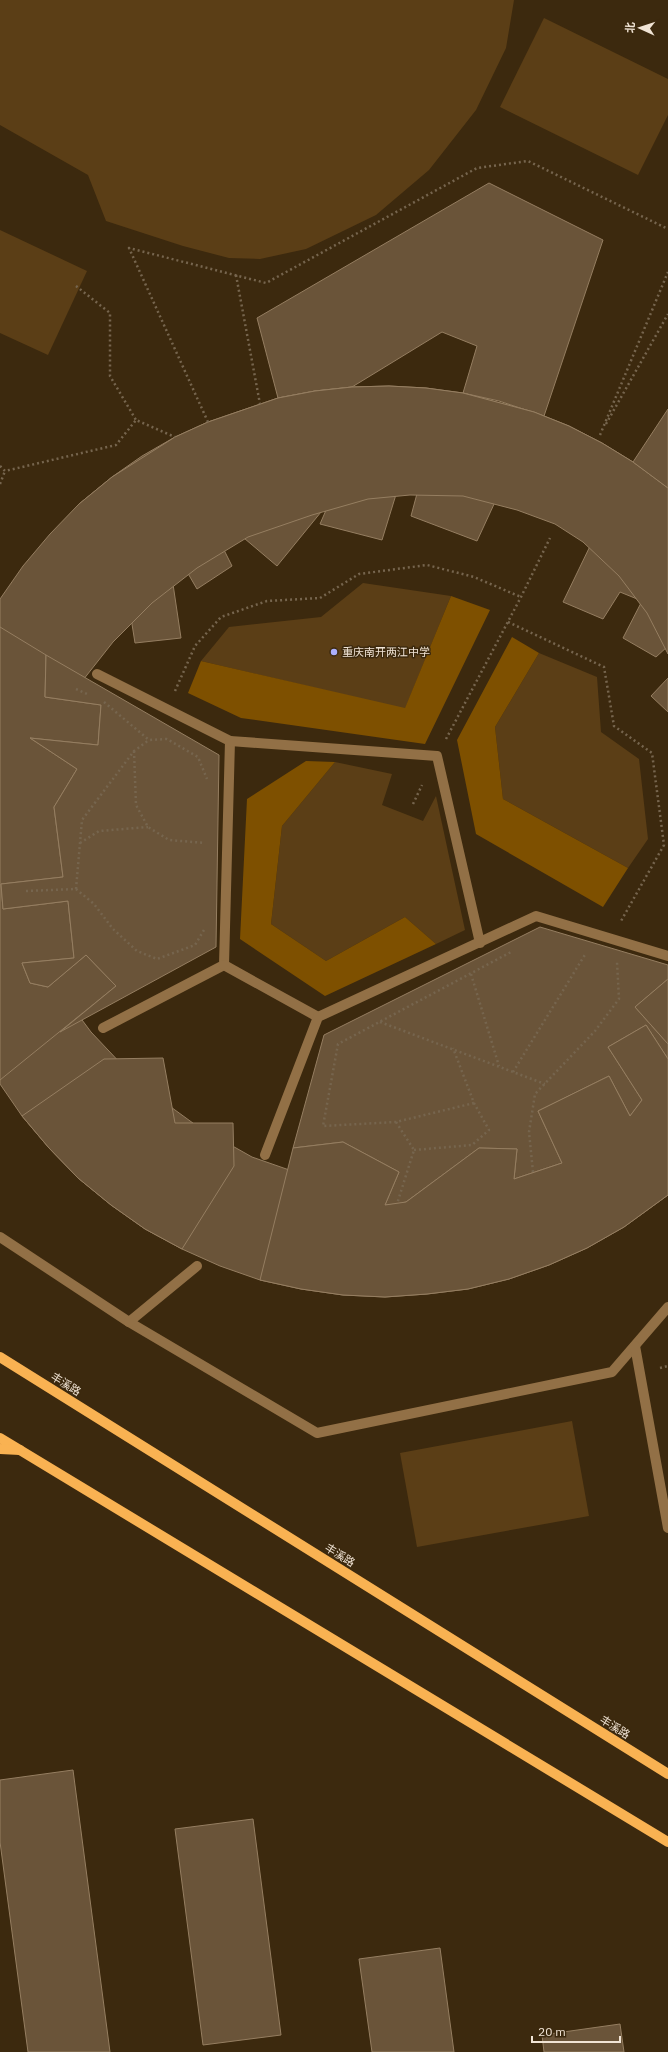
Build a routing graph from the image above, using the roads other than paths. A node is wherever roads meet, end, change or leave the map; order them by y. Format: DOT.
graph roads {
  1 [pos="97,674"];
  2 [pos="230,741"];
  3 [pos="480,943"];
  4 [pos="668,956"];
  5 [pos="224,965"];
  6 [pos="318,1017"];
  7 [pos="103,1028"];
  8 [pos="265,1155"];
  9 [pos="0,1237"];
  10 [pos="197,1266"];
  11 [pos="668,1307"];
  12 [pos="129,1322"];
  13 [pos="635,1346"];
  14 [pos="0,1357"];
  15 [pos="0,1438"];
  16 [pos="0,1449"];
  17 [pos="21,1450"];
  18 [pos="668,1528"];
  19 [pos="668,1774"];
  20 [pos="668,1842"];
  1 -- 2 [label="lane"];
  2 -- 3 [label="lane"];
  2 -- 5 [label="lane"];
  3 -- 4 [label="lane"];
  3 -- 6 [label="lane"];
  5 -- 6 [label="lane"];
  5 -- 7 [label="lane"];
  6 -- 8 [label="lane"];
  9 -- 12 [label="lane"];
  10 -- 12 [label="lane"];
  11 -- 13 [label="lane"];
  12 -- 13 [label="lane"];
  13 -- 18 [label="lane"];
  14 -- 19 [label="main road, 丰溪路"];
  15 -- 17 [label="main road"];
  16 -- 17 [label="main road"];
  17 -- 20 [label="main road"];
}
